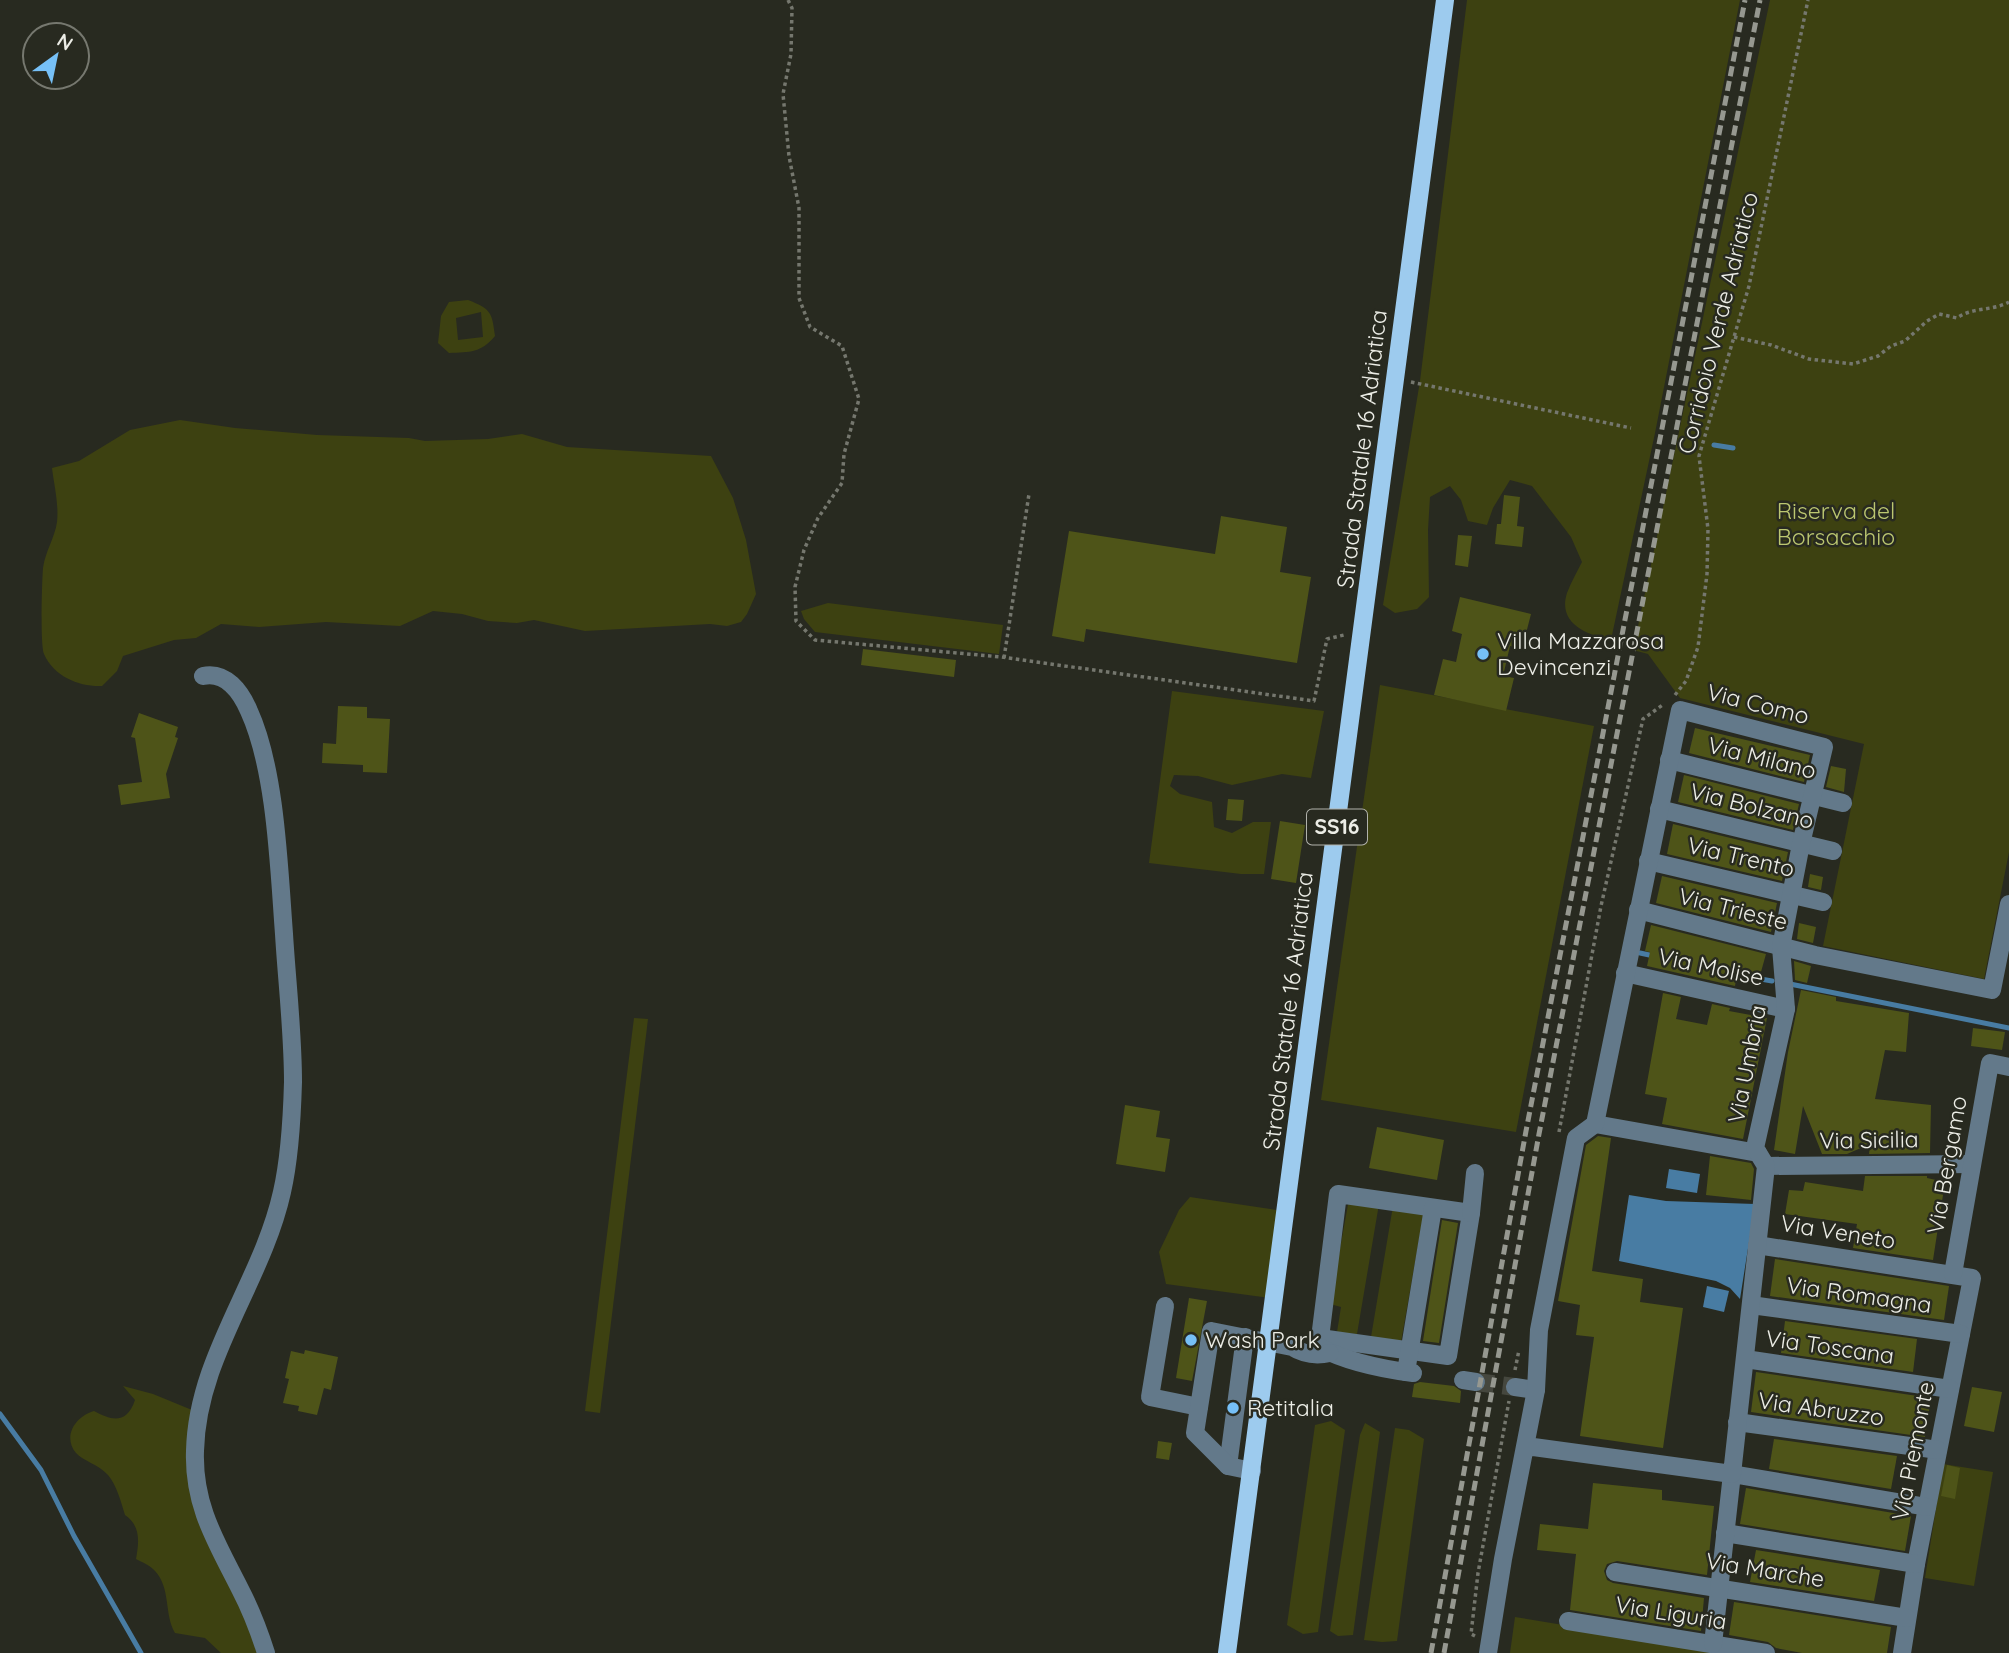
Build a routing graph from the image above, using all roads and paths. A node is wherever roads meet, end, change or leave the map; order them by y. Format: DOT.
graph roads {
  1 [pos="788,0"];
  2 [pos="1445,0"];
  3 [pos="1808,0"];
  4 [pos="2009,302"];
  5 [pos="1734,337"];
  6 [pos="1395,379"];
  7 [pos="1631,428"];
  8 [pos="1029,494"];
  9 [pos="1363,630"];
  10 [pos="1004,658"];
  11 [pos="203,676"];
  12 [pos="1643,719"];
  13 [pos="1824,747"];
  14 [pos="1669,760"];
  15 [pos="1812,796"];
  16 [pos="1843,803"];
  17 [pos="1659,809"];
  18 [pos="1801,844"];
  19 [pos="1833,851"];
  20 [pos="1648,861"];
  21 [pos="1791,894"];
  22 [pos="1823,902"];
  23 [pos="2009,904"];
  24 [pos="1638,910"];
  25 [pos="1781,947"];
  26 [pos="1625,973"];
  27 [pos="1786,1009"];
  28 [pos="2009,1067"];
  29 [pos="1595,1124"];
  30 [pos="1762,1159"];
  31 [pos="1972,1164"];
  32 [pos="1475,1173"];
  33 [pos="1433,1208"];
  34 [pos="1471,1213"];
  35 [pos="1757,1245"];
  36 [pos="1953,1275"];
  37 [pos="1751,1305"];
  38 [pos="1165,1306"];
  39 [pos="1961,1334"];
  40 [pos="1245,1337"];
  41 [pos="1269,1342"];
  42 [pos="1409,1352"];
  43 [pos="1745,1359"];
  44 [pos="1515,1387"];
  45 [pos="1950,1389"];
  46 [pos="1536,1390"];
  47 [pos="1199,1407"];
  48 [pos="1737,1422"];
  49 [pos="1527,1446"];
  50 [pos="1938,1450"];
  51 [pos="1228,1466"];
  52 [pos="1252,1471"];
  53 [pos="1732,1474"];
  54 [pos="1927,1507"];
  55 [pos="1725,1533"];
  56 [pos="1916,1564"];
  57 [pos="1615,1572"];
  58 [pos="1719,1588"];
  59 [pos="1908,1618"];
  60 [pos="1568,1621"];
  61 [pos="1713,1644"];
  62 [pos="266,1653"];
  63 [pos="1227,1653"];
  64 [pos="1488,1653"];
  65 [pos="1766,1653"];
  66 [pos="1902,1653"];
  1 -- 10 [label="path"];
  2 -- 6 [label="main road, Strada Statale 16 Adriatica / SS16"];
  3 -- 5 [label="path, Corridoio Verde Adriatico"];
  4 -- 5 [label="path"];
  5 -- 12 [label="path, Corridoio Verde Adriatico"];
  6 -- 7 [label="path"];
  6 -- 9 [label="main road, Strada Statale 16 Adriatica / SS16"];
  8 -- 10 [label="path"];
  9 -- 10 [label="path"];
  9 -- 41 [label="main road, Strada Statale 16 Adriatica / SS16"];
  11 -- 62 [label="street"];
  13 -- 14 [label="street, Via Como"];
  13 -- 15 [label="street, Via Umbria"];
  14 -- 15 [label="street, Via Milano"];
  14 -- 17 [label="street"];
  15 -- 16 [label="street, Via Milano"];
  15 -- 18 [label="street, Via Umbria"];
  17 -- 18 [label="street, Via Bolzano"];
  17 -- 20 [label="street"];
  18 -- 19 [label="street, Via Bolzano"];
  18 -- 21 [label="street, Via Umbria"];
  20 -- 21 [label="street, Via Trento"];
  20 -- 24 [label="street"];
  21 -- 22 [label="street, Via Trento"];
  21 -- 25 [label="street, Via Umbria"];
  23 -- 25 [label="street, Via Trieste"];
  24 -- 25 [label="street, Via Trieste"];
  24 -- 26 [label="street"];
  25 -- 27 [label="street, Via Umbria"];
  26 -- 27 [label="street, Via Molise"];
  26 -- 29 [label="street"];
  27 -- 30 [label="street, Via Umbria"];
  28 -- 31 [label="street, Via Bergamo"];
  29 -- 30 [label="street, Via Sicilia"];
  29 -- 46 [label="street"];
  30 -- 31 [label="street, Via Sicilia"];
  30 -- 35 [label="street, Via Umbria"];
  31 -- 36 [label="street, Via Bergamo"];
  32 -- 34 [label="street"];
  33 -- 34 [label="street"];
  33 -- 42 [label="street"];
  33 -- 42 [label="street"];
  34 -- 42 [label="street"];
  35 -- 36 [label="street, Via Veneto"];
  35 -- 37 [label="street, Via Umbria"];
  36 -- 39 [label="street, Via Piemonte"];
  37 -- 39 [label="street, Via Romagna"];
  37 -- 43 [label="street, Via Umbria"];
  38 -- 47 [label="street"];
  39 -- 45 [label="street, Via Piemonte"];
  40 -- 41 [label="street"];
  40 -- 47 [label="street"];
  40 -- 51 [label="street"];
  41 -- 42 [label="street"];
  41 -- 52 [label="main road, Strada Statale 16 Adriatica / SS16"];
  43 -- 45 [label="street, Via Toscana"];
  43 -- 48 [label="street, Via Umbria"];
  44 -- 46 [label="street"];
  45 -- 50 [label="street, Via Piemonte"];
  46 -- 49 [label="street"];
  47 -- 51 [label="street"];
  48 -- 50 [label="street, Via Abruzzo"];
  48 -- 53 [label="street, Via Umbria"];
  49 -- 53 [label="street"];
  49 -- 64 [label="street"];
  50 -- 54 [label="street, Via Piemonte"];
  51 -- 52 [label="street"];
  52 -- 63 [label="main road, Strada Statale 16 Adriatica / SS16"];
  53 -- 54 [label="street"];
  53 -- 55 [label="street, Via Umbria"];
  54 -- 56 [label="street, Via Piemonte"];
  55 -- 56 [label="street"];
  55 -- 58 [label="street, Via Umbria"];
  56 -- 59 [label="street, Via Piemonte"];
  57 -- 58 [label="street, Via Marche"];
  58 -- 59 [label="street, Via Marche"];
  58 -- 61 [label="street, Via Umbria"];
  59 -- 66 [label="street, Via Piemonte"];
  60 -- 61 [label="street, Via Liguria"];
  61 -- 65 [label="street, Via Liguria"];
}
